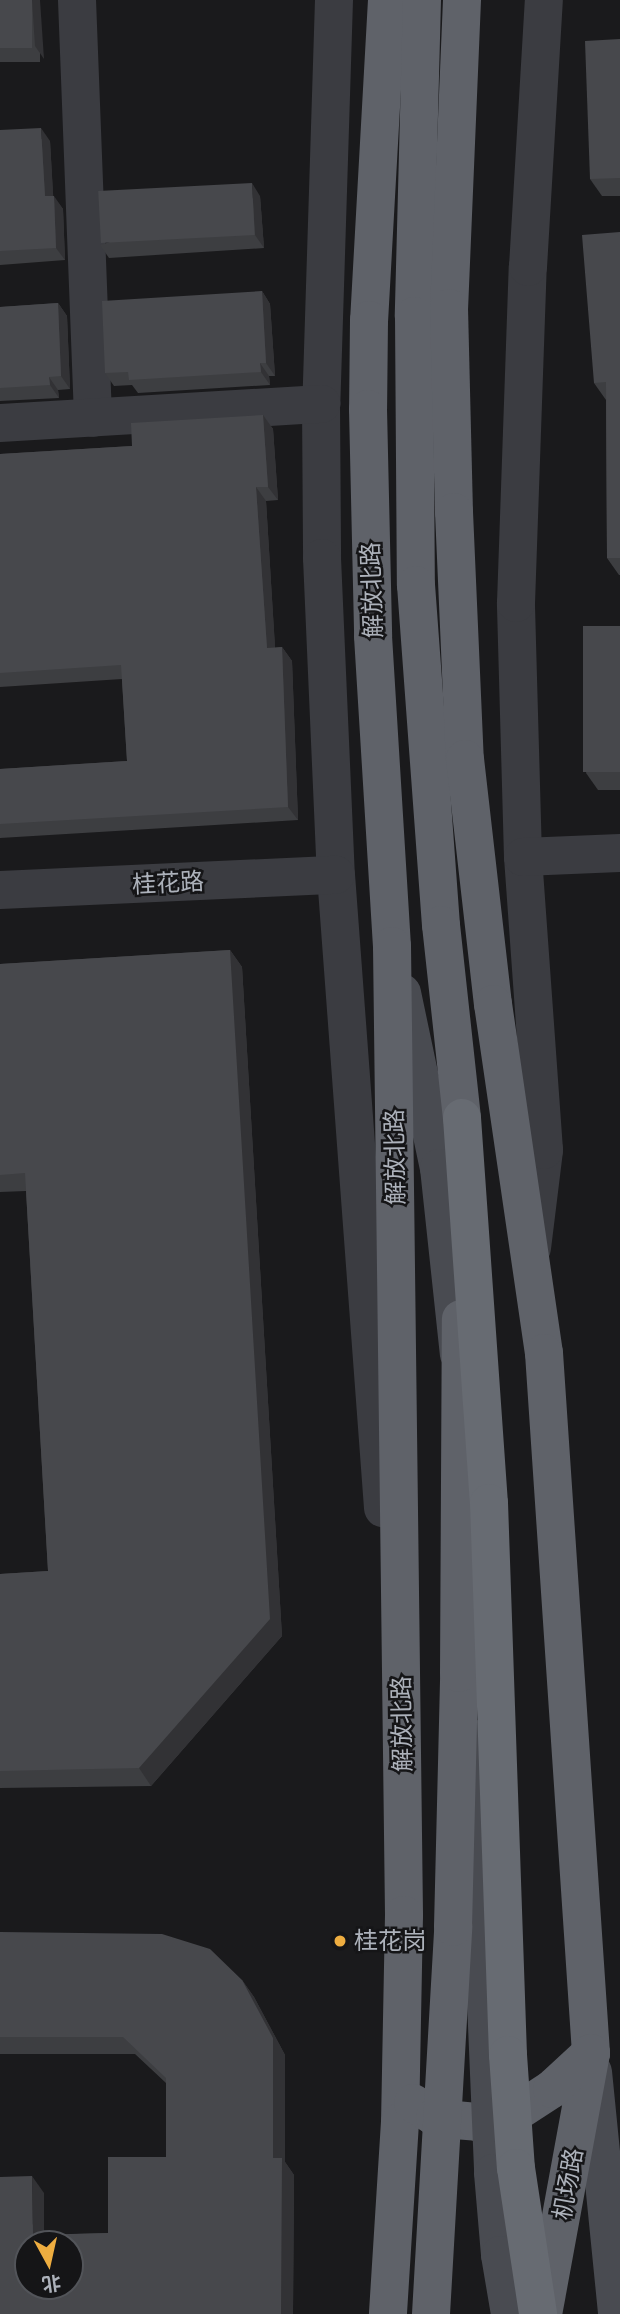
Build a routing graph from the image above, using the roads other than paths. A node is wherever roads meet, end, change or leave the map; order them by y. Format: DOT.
graph roads {
  1 [pos="77,0"];
  2 [pos="334,0"];
  3 [pos="387,0"];
  4 [pos="422,0"];
  5 [pos="462,0"];
  6 [pos="544,0"];
  7 [pos="321,404"];
  8 [pos="93,418"];
  9 [pos="0,423"];
  10 [pos="620,853"];
  11 [pos="523,857"];
  12 [pos="336,875"];
  13 [pos="0,890"];
  14 [pos="392,946"];
  15 [pos="462,1118"];
  16 [pos="532,1253"];
  17 [pos="402,1771"];
  18 [pos="591,2053"];
  19 [pos="401,2088"];
  20 [pos="388,2314"];
  21 [pos="431,2314"];
  22 [pos="510,2314"];
  23 [pos="541,2314"];
  24 [pos="617,2314"];
  1 -- 8 [label="street"];
  2 -- 7 [label="street"];
  3 -- 14 [label="highway, 解放北路"];
  4 -- 15 [label="highway"];
  5 -- 16 [label="highway"];
  6 -- 11 [label="street"];
  7 -- 8 [label="street"];
  7 -- 12 [label="street"];
  8 -- 9 [label="street"];
  10 -- 11 [label="street"];
  11 -- 16 [label="street"];
  12 -- 13 [label="street, 桂花路"];
  12 -- 17 [label="street"];
  14 -- 17 [label="highway, 解放北路"];
  14 -- 22 [label="main road, bridge"];
  15 -- 21 [label="highway, bridge"];
  15 -- 23 [label="highway, bridge"];
  16 -- 18 [label="highway"];
  17 -- 19 [label="highway, 解放北路"];
  18 -- 19 [label="highway"];
  18 -- 23 [label="highway, 机场路"];
  18 -- 24 [label="main road"];
  19 -- 20 [label="highway, 解放北路"];
}
